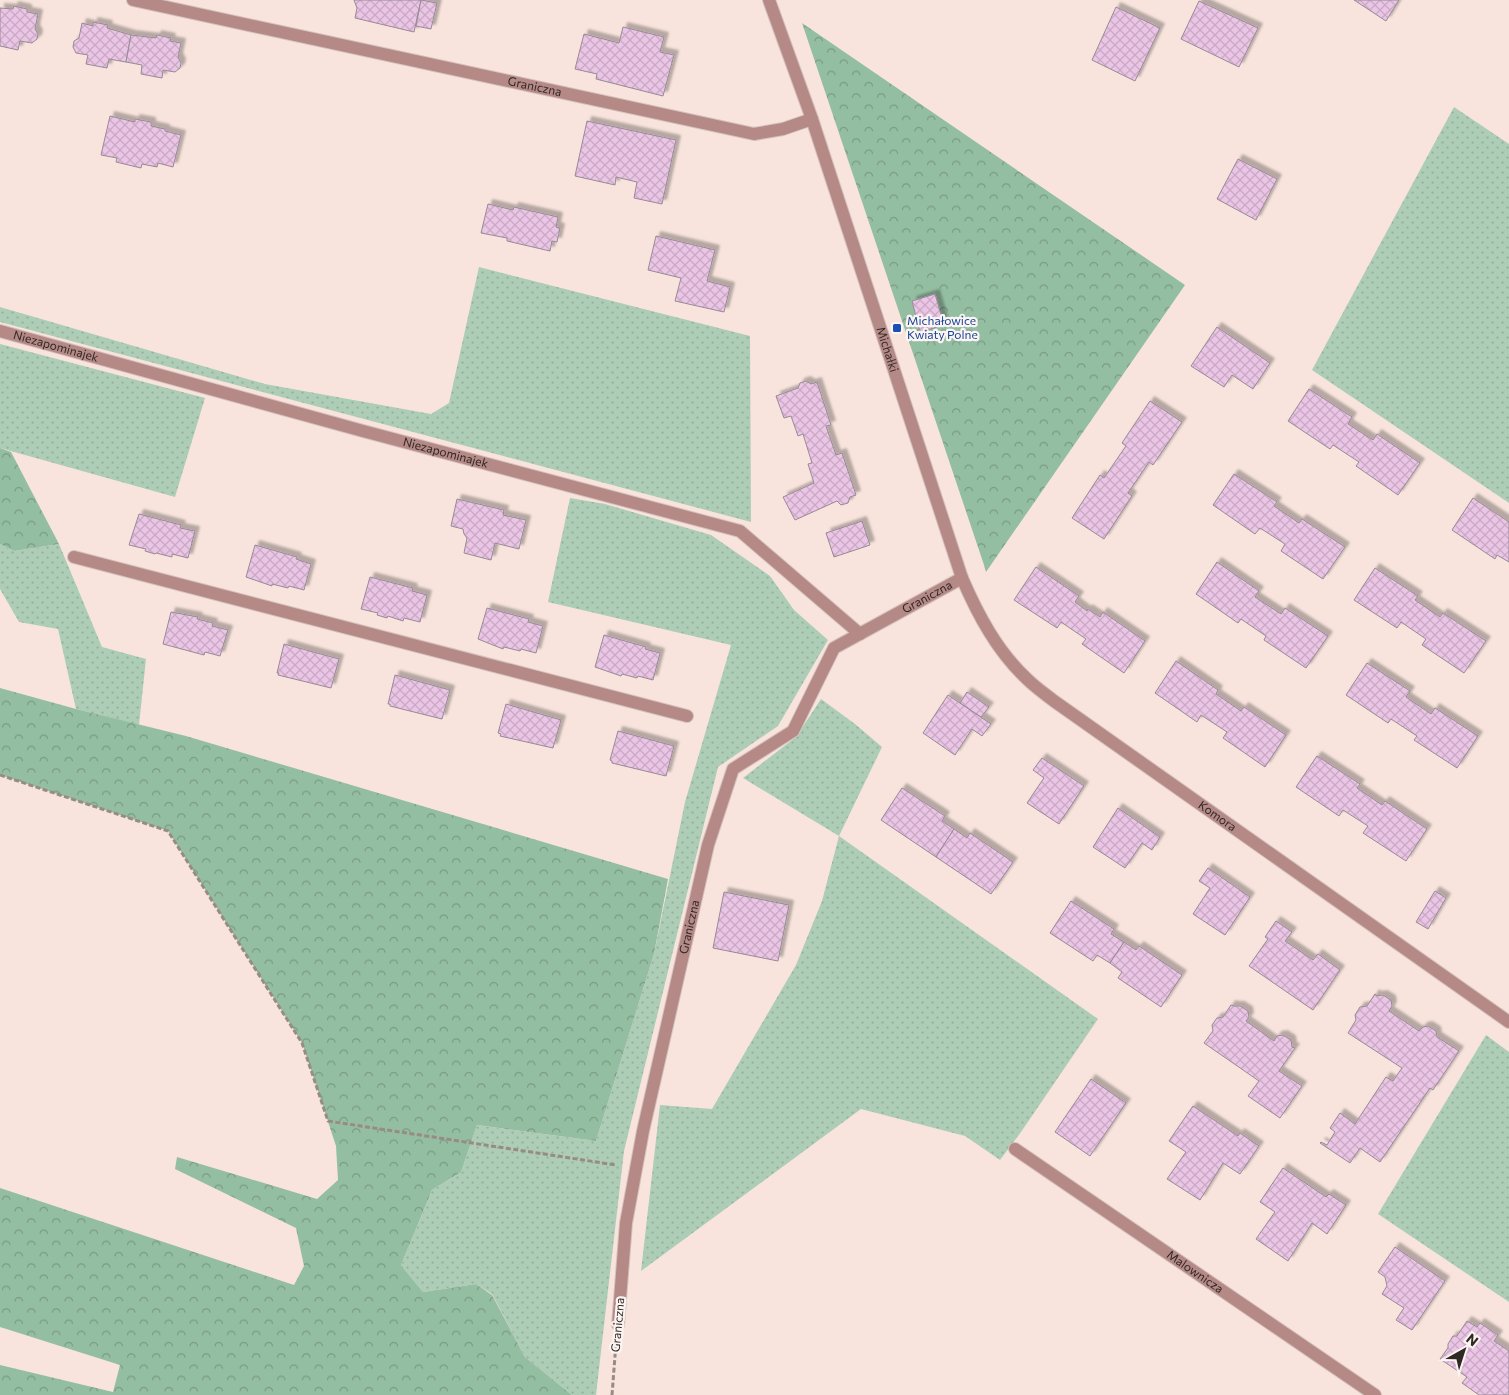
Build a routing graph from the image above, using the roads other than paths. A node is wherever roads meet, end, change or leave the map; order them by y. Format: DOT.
graph roads {
  1 [pos="133,0"];
  2 [pos="769,0"];
  3 [pos="812,119"];
  4 [pos="0,331"];
  5 [pos="74,557"];
  6 [pos="962,578"];
  7 [pos="860,634"];
  8 [pos="687,716"];
  9 [pos="1509,1022"];
  10 [pos="1015,1149"];
  11 [pos="618,1325"];
  12 [pos="1376,1395"];
  1 -- 3 [label="street, Graniczna"];
  2 -- 3 [label="street"];
  3 -- 6 [label="street, Michałki"];
  4 -- 7 [label="street, Niezapominajek"];
  5 -- 8 [label="street"];
  6 -- 7 [label="street, Graniczna"];
  6 -- 9 [label="street, Komora"];
  7 -- 11 [label="street, Graniczna"];
  10 -- 12 [label="street, Malownicza"];
}
